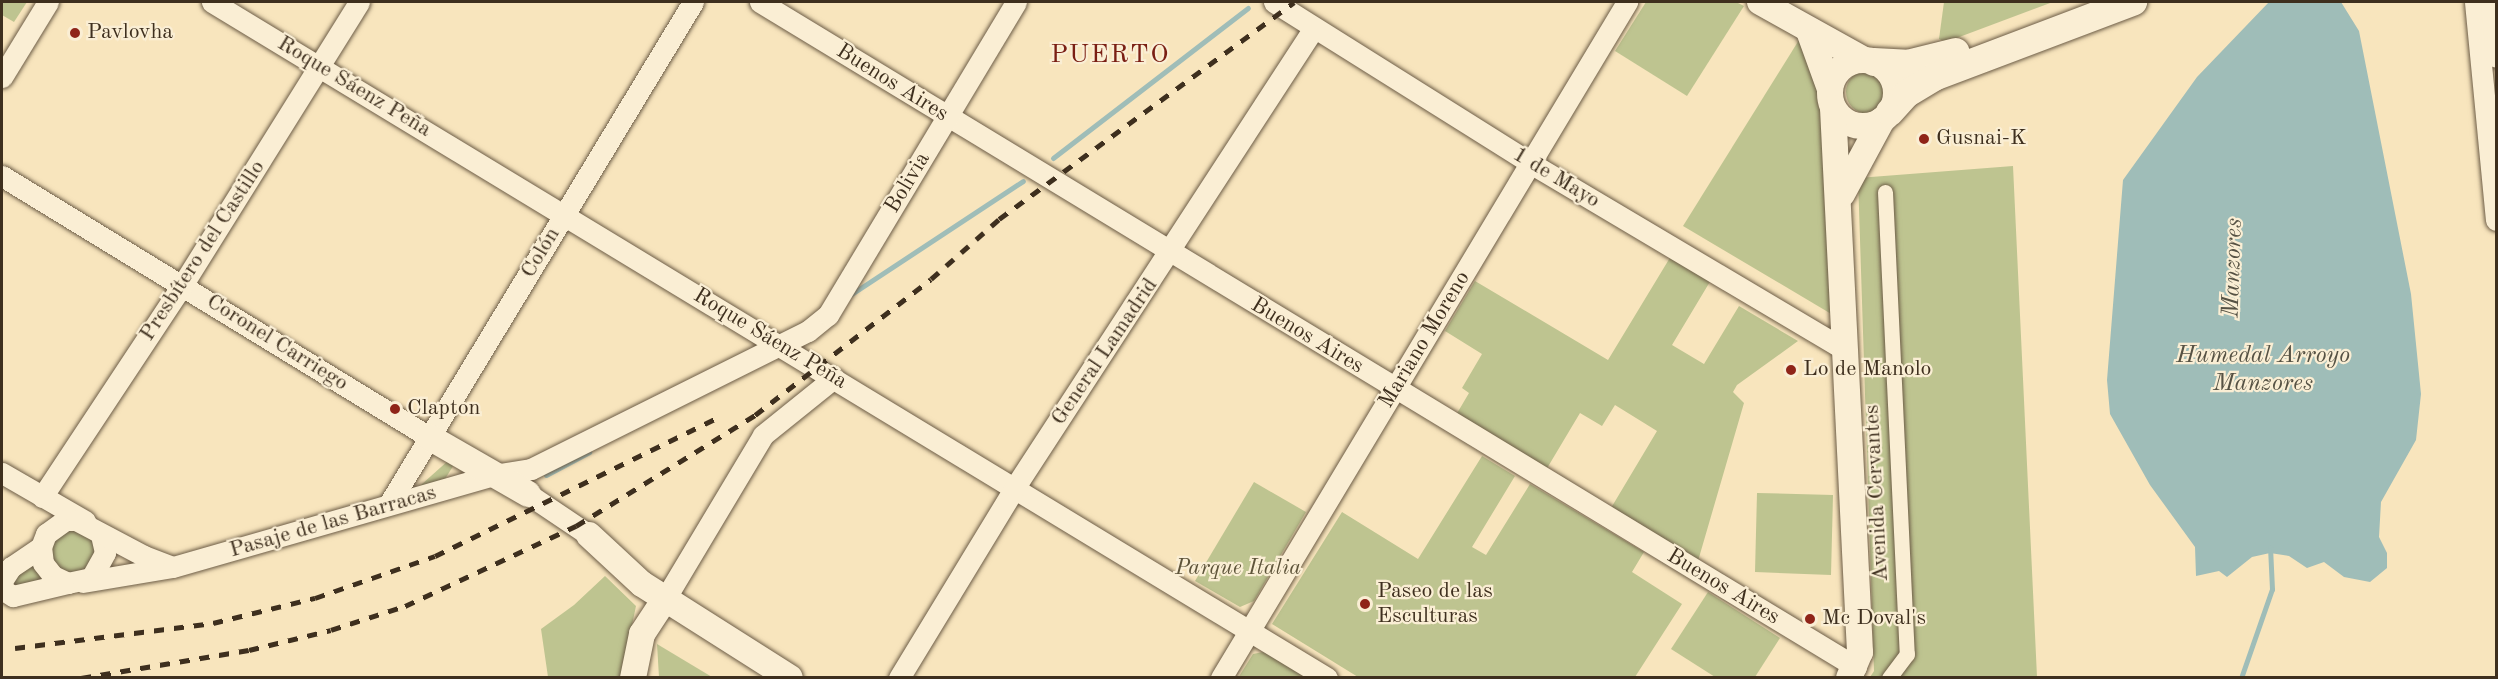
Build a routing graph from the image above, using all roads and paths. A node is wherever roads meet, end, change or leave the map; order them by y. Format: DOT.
graph roads {
  1 [pos="48,2"];
  2 [pos="212,2"];
  3 [pos="359,2"];
  4 [pos="693,2"];
  5 [pos="760,2"];
  6 [pos="1016,2"];
  7 [pos="1274,2"];
  8 [pos="1627,2"];
  9 [pos="1760,2"];
  10 [pos="2090,2"];
  11 [pos="2133,2"];
  12 [pos="2475,2"];
  13 [pos="2491,2"];
  14 [pos="1314,28"];
  15 [pos="1809,31"];
  16 [pos="2496,57"];
  17 [pos="1869,61"];
  18 [pos="320,66"];
  19 [pos="2,77"];
  20 [pos="1832,98"];
  21 [pos="1886,116"];
  22 [pos="947,117"];
  23 [pos="1532,164"];
  24 [pos="2,176"];
  25 [pos="1885,192"];
  26 [pos="1840,197"];
  27 [pos="563,216"];
  28 [pos="2496,220"];
  29 [pos="1170,254"];
  30 [pos="183,284"];
  31 [pos="779,342"];
  32 [pos="1842,348"];
  33 [pos="834,378"];
  34 [pos="1395,388"];
  35 [pos="429,437"];
  36 [pos="2,473"];
  37 [pos="493,475"];
  38 [pos="1015,487"];
  39 [pos="528,494"];
  40 [pos="42,497"];
  41 [pos="388,504"];
  42 [pos="95,530"];
  43 [pos="589,535"];
  44 [pos="44,540"];
  45 [pos="173,567"];
  46 [pos="75,582"];
  47 [pos="665,599"];
  48 [pos="1249,631"];
  49 [pos="1852,672"];
  50 [pos="633,678"];
  51 [pos="790,678"];
  52 [pos="899,678"];
  53 [pos="1221,678"];
  54 [pos="1327,678"];
  55 [pos="1889,678"];
  1 -- 19 [label="street"];
  2 -- 18 [label="street, Roque Sáenz Peña"];
  3 -- 18 [label="street, Presbítero del Castillo"];
  4 -- 27 [label="street, Colón"];
  5 -- 22 [label="street, Buenos Aires"];
  6 -- 22 [label="street, Bolivia"];
  7 -- 14 [label="street, 1 de Mayo"];
  8 -- 23 [label="street, Mariano Moreno"];
  9 -- 15 [label="street"];
  10 -- 17 [label="main road"];
  11 -- 21 [label="main road"];
  12 -- 28 [label="street"];
  13 -- 16 [label="street"];
  14 -- 23 [label="street, 1 de Mayo"];
  14 -- 29 [label="street, General Lamadrid"];
  15 -- 17 [label="street"];
  15 -- 20 [label="street"];
  17 -- 20 [label="street"];
  17 -- 21 [label="street"];
  18 -- 27 [label="street, Roque Sáenz Peña"];
  18 -- 30 [label="street, Presbítero del Castillo"];
  20 -- 21 [label="street"];
  20 -- 26 [label="street"];
  21 -- 26 [label="street"];
  22 -- 29 [label="street, Buenos Aires"];
  22 -- 31 [label="street, Bolivia"];
  23 -- 32 [label="street, 1 de Mayo"];
  23 -- 34 [label="street, Mariano Moreno"];
  24 -- 30 [label="street, Coronel Carriego"];
  25 -- 55 [label="street, Avenida Cervantes"];
  26 -- 32 [label="street"];
  27 -- 31 [label="street, Roque Sáenz Peña"];
  27 -- 35 [label="street, Colón"];
  29 -- 34 [label="street, Buenos Aires"];
  29 -- 38 [label="street, General Lamadrid"];
  30 -- 35 [label="street, Coronel Carriego"];
  30 -- 40 [label="street, Presbítero del Castillo"];
  31 -- 33 [label="street, Roque Sáenz Peña"];
  31 -- 37 [label="street, Bolivia"];
  32 -- 49 [label="street"];
  33 -- 38 [label="street, Roque Sáenz Peña"];
  33 -- 47 [label="street"];
  34 -- 48 [label="street, Mariano Moreno"];
  34 -- 49 [label="street, Buenos Aires"];
  35 -- 37 [label="street"];
  35 -- 41 [label="street, Colón"];
  36 -- 40 [label="street, Pasaje de las Barracas"];
  37 -- 39 [label="street"];
  37 -- 41 [label="street, Pasaje de las Barracas"];
  38 -- 48 [label="street, Roque Sáenz Peña"];
  38 -- 52 [label="street, General Lamadrid"];
  39 -- 43 [label="street"];
  40 -- 42 [label="street, Pasaje de las Barracas"];
  40 -- 44 [label="street"];
  41 -- 45 [label="street, Pasaje de las Barracas"];
  42 -- 44 [label="street, Pasaje de las Barracas"];
  42 -- 45 [label="street, Pasaje de las Barracas"];
  42 -- 46 [label="street"];
  43 -- 47 [label="street"];
  44 -- 46 [label="street"];
  44 -- 46 [label="street, Pasaje de las Barracas"];
  45 -- 46 [label="street, Pasaje de las Barracas"];
  47 -- 50 [label="street"];
  47 -- 51 [label="street"];
  48 -- 53 [label="street, Mariano Moreno"];
  48 -- 54 [label="street, Roque Sáenz Peña"];
}
